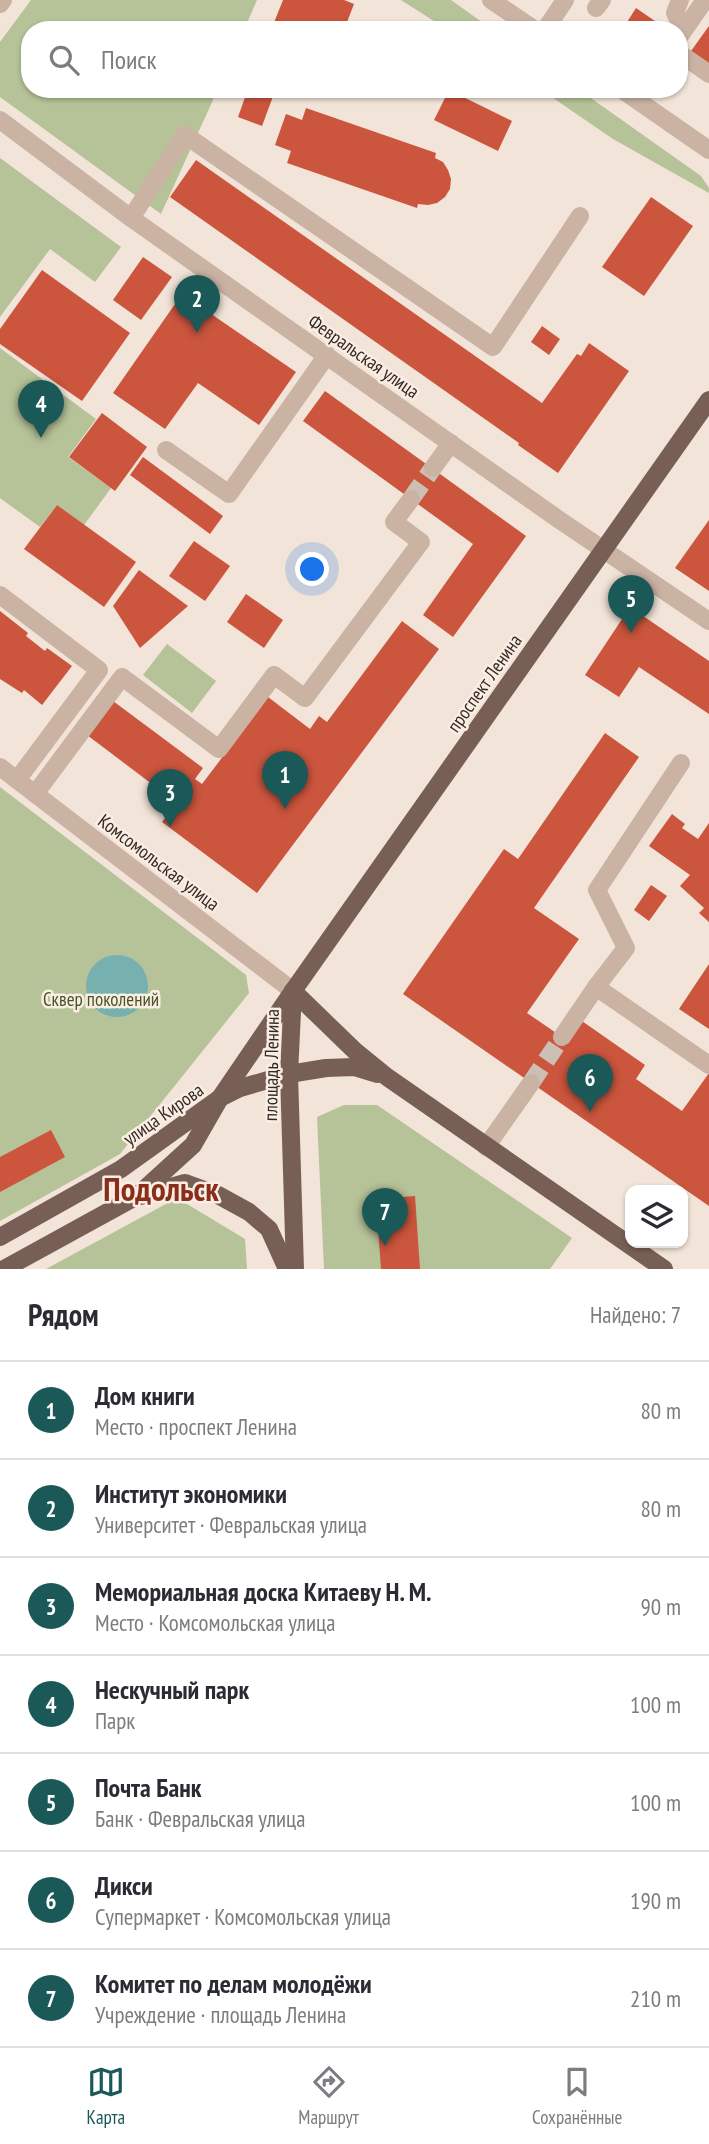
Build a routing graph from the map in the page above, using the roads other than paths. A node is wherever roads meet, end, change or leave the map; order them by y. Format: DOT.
graph roads {
  1 [pos="491,0"];
  2 [pos="565,0"];
  3 [pos="680,0"];
  4 [pos="705,0"];
  5 [pos="521,21"];
  6 [pos="550,21"];
  7 [pos="679,21"];
  8 [pos="688,24"];
  9 [pos="688,59"];
  10 [pos="709,74"];
  11 [pos="640,98"];
  12 [pos="0,120"];
  13 [pos="709,150"];
  14 [pos="580,216"];
  15 [pos="131,218"];
  16 [pos="327,355"];
  17 [pos="709,400"];
  18 [pos="451,443"];
  19 [pos="166,450"];
  20 [pos="433,468"];
  21 [pos="411,499"];
  22 [pos="604,550"];
  23 [pos="0,595"];
  24 [pos="709,621"];
  25 [pos="681,763"];
  26 [pos="0,767"];
  27 [pos="18,780"];
  28 [pos="35,794"];
  29 [pos="596,987"];
  30 [pos="293,991"];
  31 [pos="562,1037"];
  32 [pos="709,1065"];
  33 [pos="289,1074"];
  34 [pos="387,1077"];
  35 [pos="531,1083"];
  36 [pos="220,1098"];
  37 [pos="486,1147"];
  38 [pos="137,1196"];
  39 [pos="0,1237"];
  40 [pos="4,1269"];
  41 [pos="288,1269"];
  42 [pos="295,1269"];
  43 [pos="664,1269"];
  1 -- 5 [label="street"];
  2 -- 6 [label="street"];
  3 -- 7 [label="street"];
  4 -- 8 [label="street"];
  9 -- 10 [label="street"];
  11 -- 13 [label="street"];
  12 -- 15 [label="street, Февральская улица"];
  14 -- 15 [label="street"];
  15 -- 16 [label="street, Февральская улица"];
  16 -- 18 [label="street, Февральская улица"];
  16 -- 19 [label="street"];
  17 -- 22 [label="main road, проспект Ленина"];
  18 -- 20 [label="street"];
  18 -- 22 [label="street, Февральская улица"];
  21 -- 28 [label="street"];
  22 -- 24 [label="street, Февральская улица"];
  22 -- 30 [label="main road, проспект Ленина"];
  23 -- 27 [label="street"];
  25 -- 29 [label="street"];
  26 -- 27 [label="street, Комсомольская улица"];
  27 -- 28 [label="street, Комсомольская улица"];
  28 -- 30 [label="street, Комсомольская улица"];
  29 -- 31 [label="street"];
  29 -- 32 [label="street"];
  30 -- 33 [label="main road, площадь Ленина"];
  30 -- 34 [label="main road"];
  30 -- 36 [label="main road, площадь Ленина"];
  33 -- 34 [label="main road"];
  33 -- 36 [label="main road"];
  33 -- 42 [label="main road, площадь Ленина"];
  34 -- 37 [label="main road"];
  35 -- 37 [label="street"];
  36 -- 38 [label="main road, улица Кирова"];
  36 -- 39 [label="main road, улица Кирова"];
  37 -- 43 [label="main road"];
  38 -- 40 [label="main road, улица Кирова"];
  38 -- 41 [label="main road"];
}
